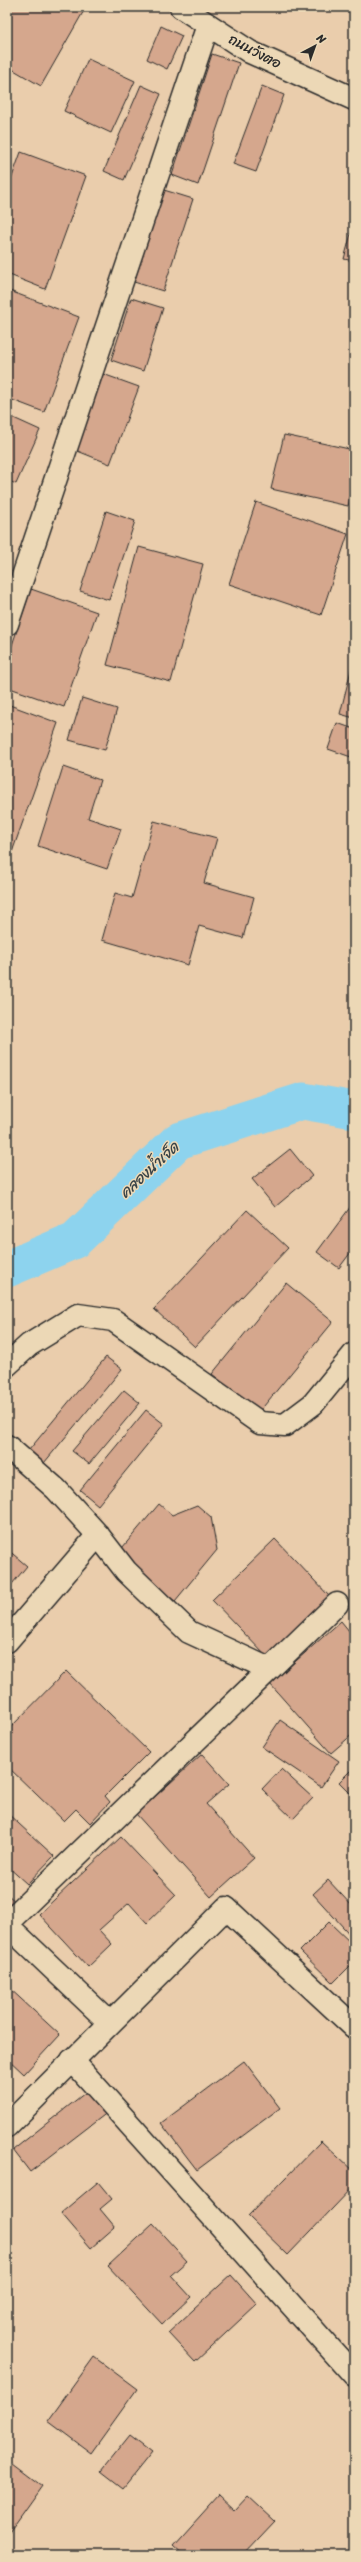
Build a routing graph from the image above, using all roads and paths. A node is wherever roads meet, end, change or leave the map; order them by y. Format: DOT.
graph roads {
  1 [pos="181,7"];
  2 [pos="208,25"];
  3 [pos="354,99"];
  4 [pos="7,624"];
  5 [pos="354,1354"];
  6 [pos="7,1365"];
  7 [pos="7,1446"];
  8 [pos="98,1535"];
  9 [pos="337,1604"];
  10 [pos="7,1641"];
  11 [pos="267,1668"];
  12 [pos="7,1924"];
  13 [pos="351,2018"];
  14 [pos="110,2022"];
  15 [pos="72,2060"];
  16 [pos="7,2126"];
  17 [pos="354,2375"];
  1 -- 2 [label="street, ถนนวังตอ"];
  2 -- 3 [label="street, ถนนวังตอ"];
  2 -- 4 [label="street"];
  5 -- 6 [label="street"];
  7 -- 8 [label="street"];
  8 -- 10 [label="street"];
  8 -- 11 [label="street"];
  9 -- 11 [label="street"];
  11 -- 12 [label="street"];
  12 -- 14 [label="street"];
  13 -- 14 [label="street"];
  14 -- 15 [label="street"];
  15 -- 16 [label="street"];
  15 -- 17 [label="street"];
}
